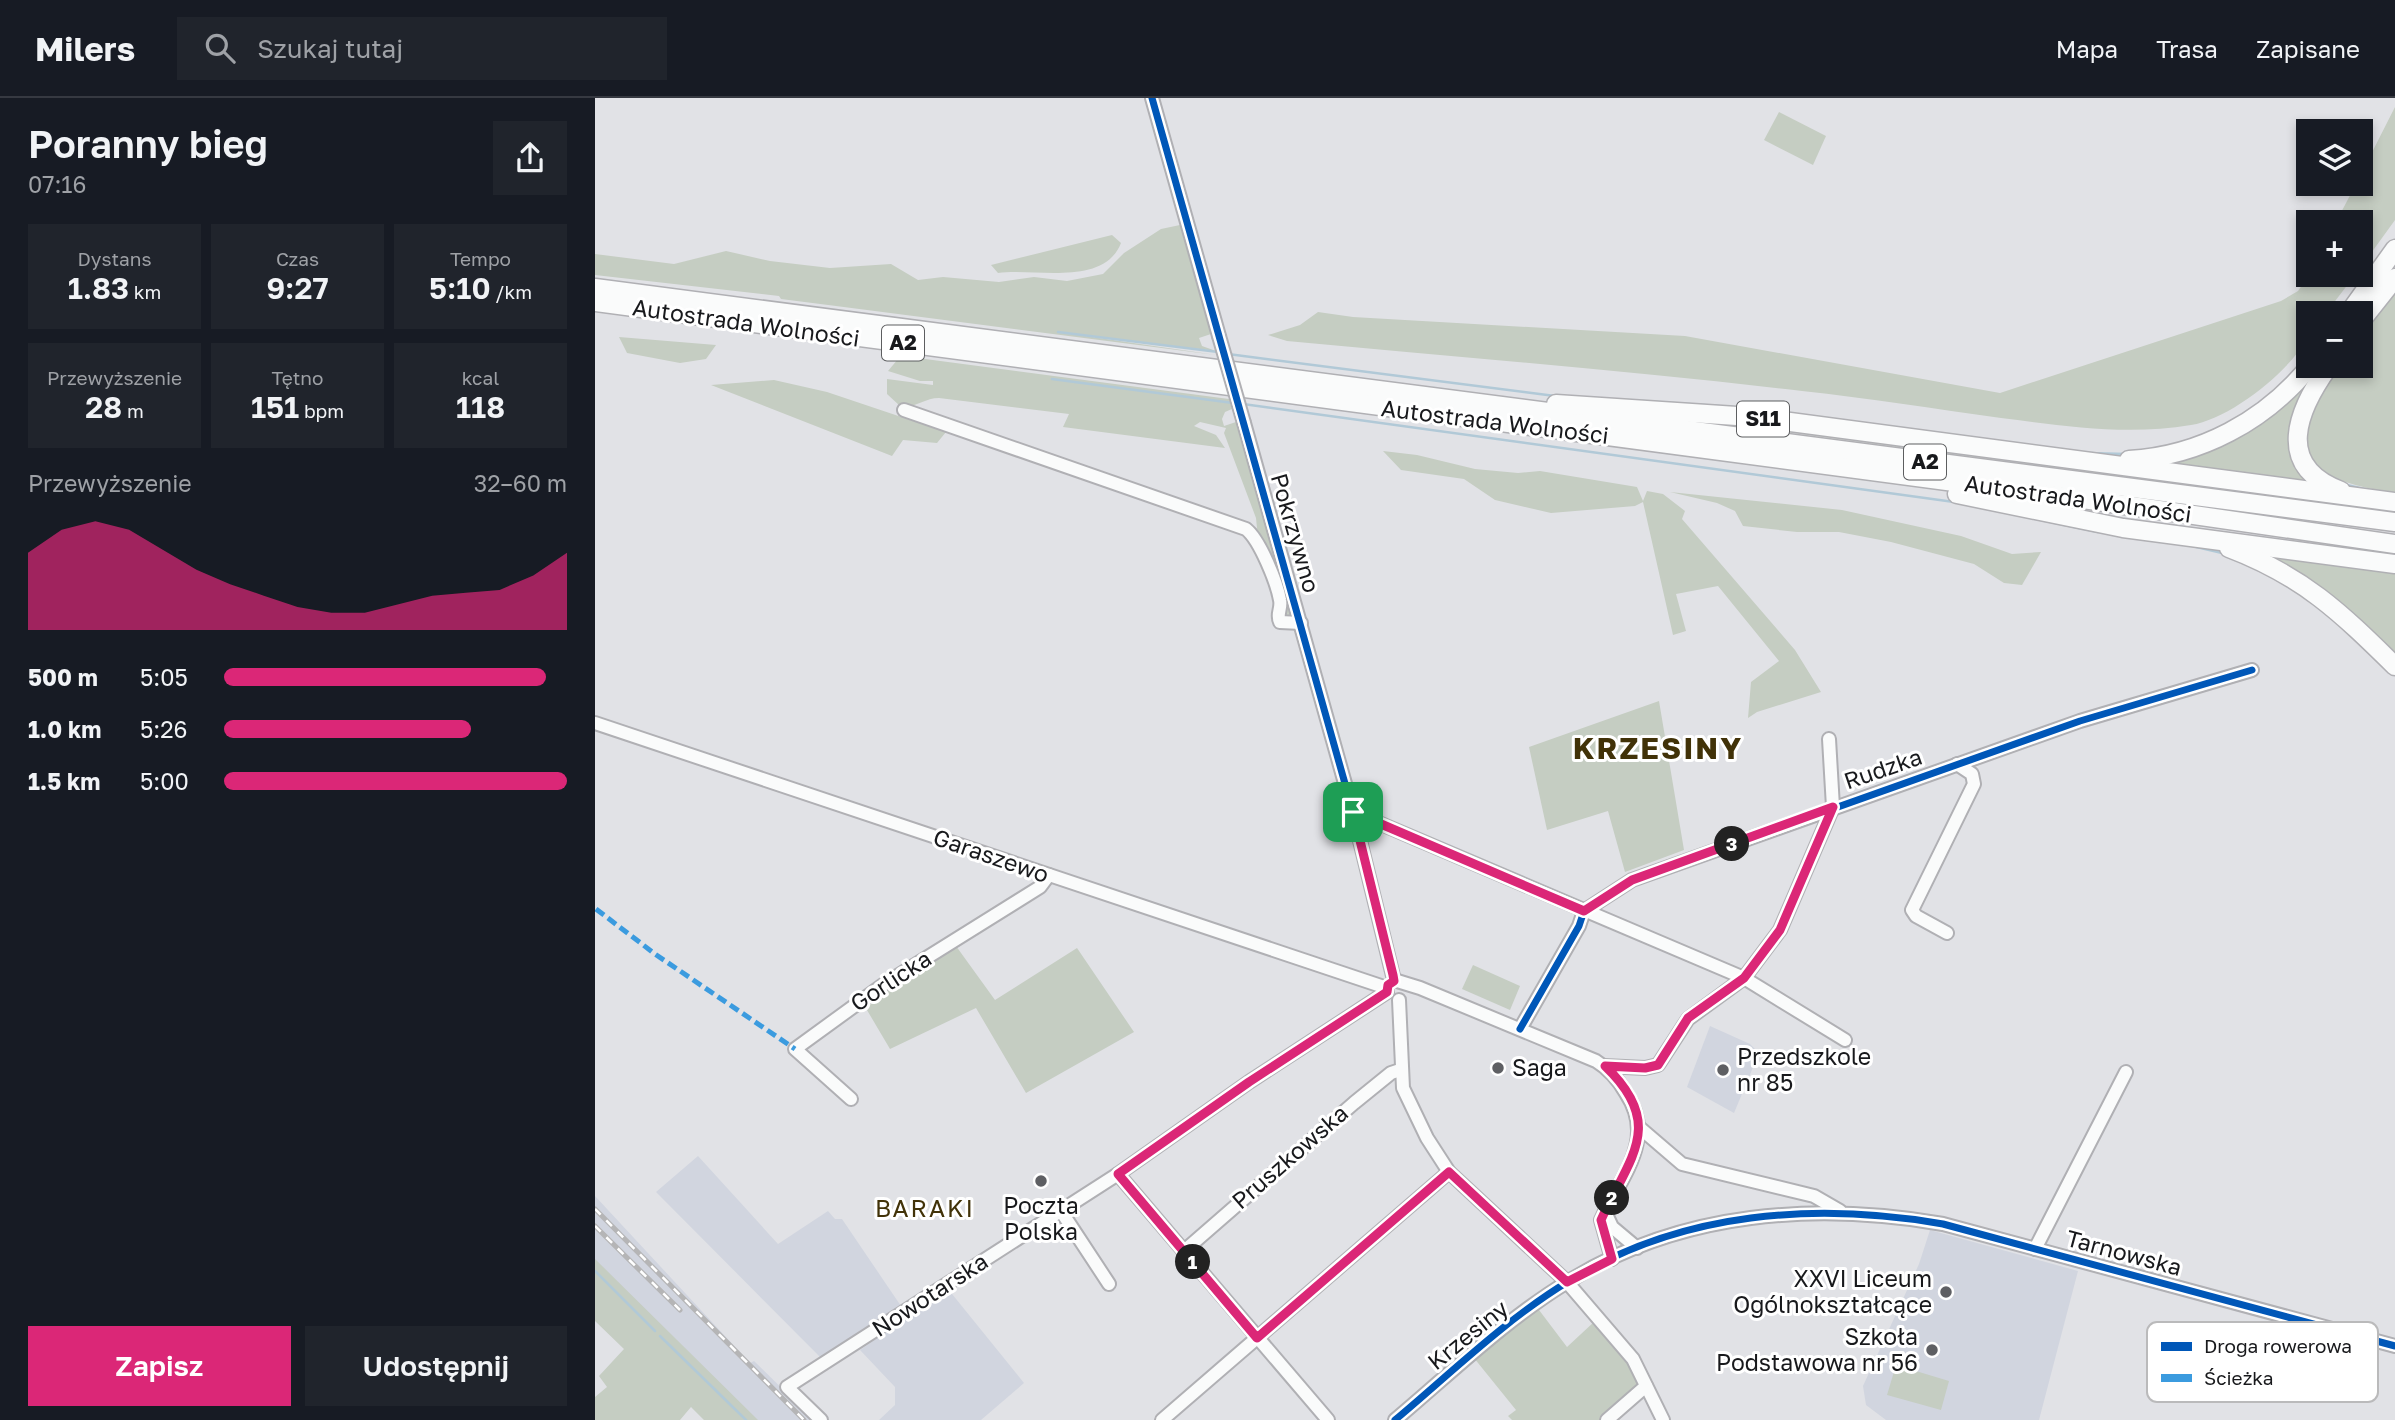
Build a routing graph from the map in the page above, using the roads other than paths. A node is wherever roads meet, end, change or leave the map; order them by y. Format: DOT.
graph roads {
  1 [pos="1152,98"];
  2 [pos="2395,249"];
  3 [pos="2395,278"];
  4 [pos="595,288"];
  5 [pos="2358,301"];
  6 [pos="595,302"];
  7 [pos="2373,306"];
  8 [pos="2299,378"];
  9 [pos="2321,378"];
  10 [pos="1455,402"];
  11 [pos="904,410"];
  12 [pos="2069,459"];
  13 [pos="1842,467"];
  14 [pos="2395,502"];
  15 [pos="2395,522"];
  16 [pos="2171,535"];
  17 [pos="2395,544"];
  18 [pos="2395,564"];
  19 [pos="1300,624"];
  20 [pos="2395,666"];
  21 [pos="2252,670"];
  22 [pos="595,723"];
  23 [pos="1829,739"];
  24 [pos="1957,764"];
  25 [pos="1833,807"];
  26 [pos="1353,812"];
  27 [pos="1049,875"];
  28 [pos="1584,911"];
  29 [pos="1947,933"];
  30 [pos="1744,978"];
  31 [pos="1393,986"];
  32 [pos="1520,1029"];
  33 [pos="1845,1040"];
  34 [pos="1605,1066"];
  35 [pos="1400,1070"];
  36 [pos="2126,1072"];
  37 [pos="851,1099"];
  38 [pos="1640,1128"];
  39 [pos="1449,1172"];
  40 [pos="1118,1174"];
  41 [pos="1061,1211"];
  42 [pos="1840,1211"];
  43 [pos="1605,1212"];
  44 [pos="1637,1248"];
  45 [pos="2035,1249"];
  46 [pos="1184,1251"];
  47 [pos="1612,1259"];
  48 [pos="1567,1282"];
  49 [pos="1109,1284"];
  50 [pos="2306,1322"];
  51 [pos="1257,1338"];
  52 [pos="2378,1341"];
  53 [pos="2395,1346"];
  54 [pos="1646,1386"];
  55 [pos="821,1420"];
  56 [pos="1162,1420"];
  57 [pos="1328,1420"];
  58 [pos="1395,1420"];
  59 [pos="1607,1420"];
  60 [pos="1663,1420"];
  1 -- 19 [label="street, Pokrzywno, bridge"];
  2 -- 5 [label="highway"];
  3 -- 7 [label="highway"];
  4 -- 10 [label="highway, Autostrada Wolności / A2"];
  6 -- 13 [label="highway, Autostrada Wolności / A2"];
  8 -- 12 [label="highway"];
  9 -- 14 [label="highway"];
  10 -- 12 [label="highway, S11"];
  10 -- 15 [label="highway, Autostrada Wolności / A2"];
  11 -- 19 [label="street, Pokrzywno"];
  12 -- 14 [label="highway, S11"];
  13 -- 16 [label="highway"];
  13 -- 17 [label="highway, Autostrada Wolności / A2"];
  16 -- 18 [label="highway"];
  16 -- 20 [label="highway"];
  19 -- 26 [label="street, Pokrzywno"];
  21 -- 24 [label="street, Rudzka"];
  22 -- 27 [label="street, Garaszewo"];
  23 -- 25 [label="street"];
  24 -- 25 [label="street, Rudzka"];
  24 -- 29 [label="street, Rudzka"];
  25 -- 28 [label="street, Rudzka"];
  25 -- 30 [label="street"];
  26 -- 28 [label="street"];
  26 -- 31 [label="street, Pokrzywno"];
  27 -- 31 [label="street, Garaszewo"];
  27 -- 37 [label="street, Gorlicka"];
  28 -- 30 [label="street"];
  28 -- 32 [label="street"];
  30 -- 33 [label="street"];
  30 -- 34 [label="street"];
  31 -- 32 [label="street, Garaszewo"];
  31 -- 35 [label="street"];
  31 -- 40 [label="street, Nowotarska"];
  32 -- 34 [label="street, Garaszewo"];
  34 -- 38 [label="street, Garaszewo"];
  35 -- 39 [label="street"];
  35 -- 46 [label="street, Pruszkowska"];
  36 -- 45 [label="street"];
  38 -- 42 [label="street, Tarnowska"];
  38 -- 43 [label="street"];
  39 -- 48 [label="street"];
  39 -- 51 [label="street"];
  40 -- 41 [label="street, Nowotarska"];
  40 -- 46 [label="street"];
  41 -- 49 [label="street"];
  41 -- 55 [label="street, Nowotarska"];
  42 -- 44 [label="street, Krzesiny"];
  42 -- 45 [label="street, Tarnowska"];
  43 -- 44 [label="street"];
  43 -- 47 [label="street"];
  44 -- 47 [label="street, Krzesiny"];
  45 -- 50 [label="street, Tarnowska"];
  46 -- 51 [label="street"];
  47 -- 48 [label="street, Krzesiny"];
  48 -- 54 [label="street"];
  48 -- 58 [label="street, Krzesiny"];
  51 -- 56 [label="street"];
  51 -- 57 [label="street"];
  52 -- 53 [label="street, Tarnowska"];
  54 -- 59 [label="street"];
  54 -- 60 [label="street"];
}
